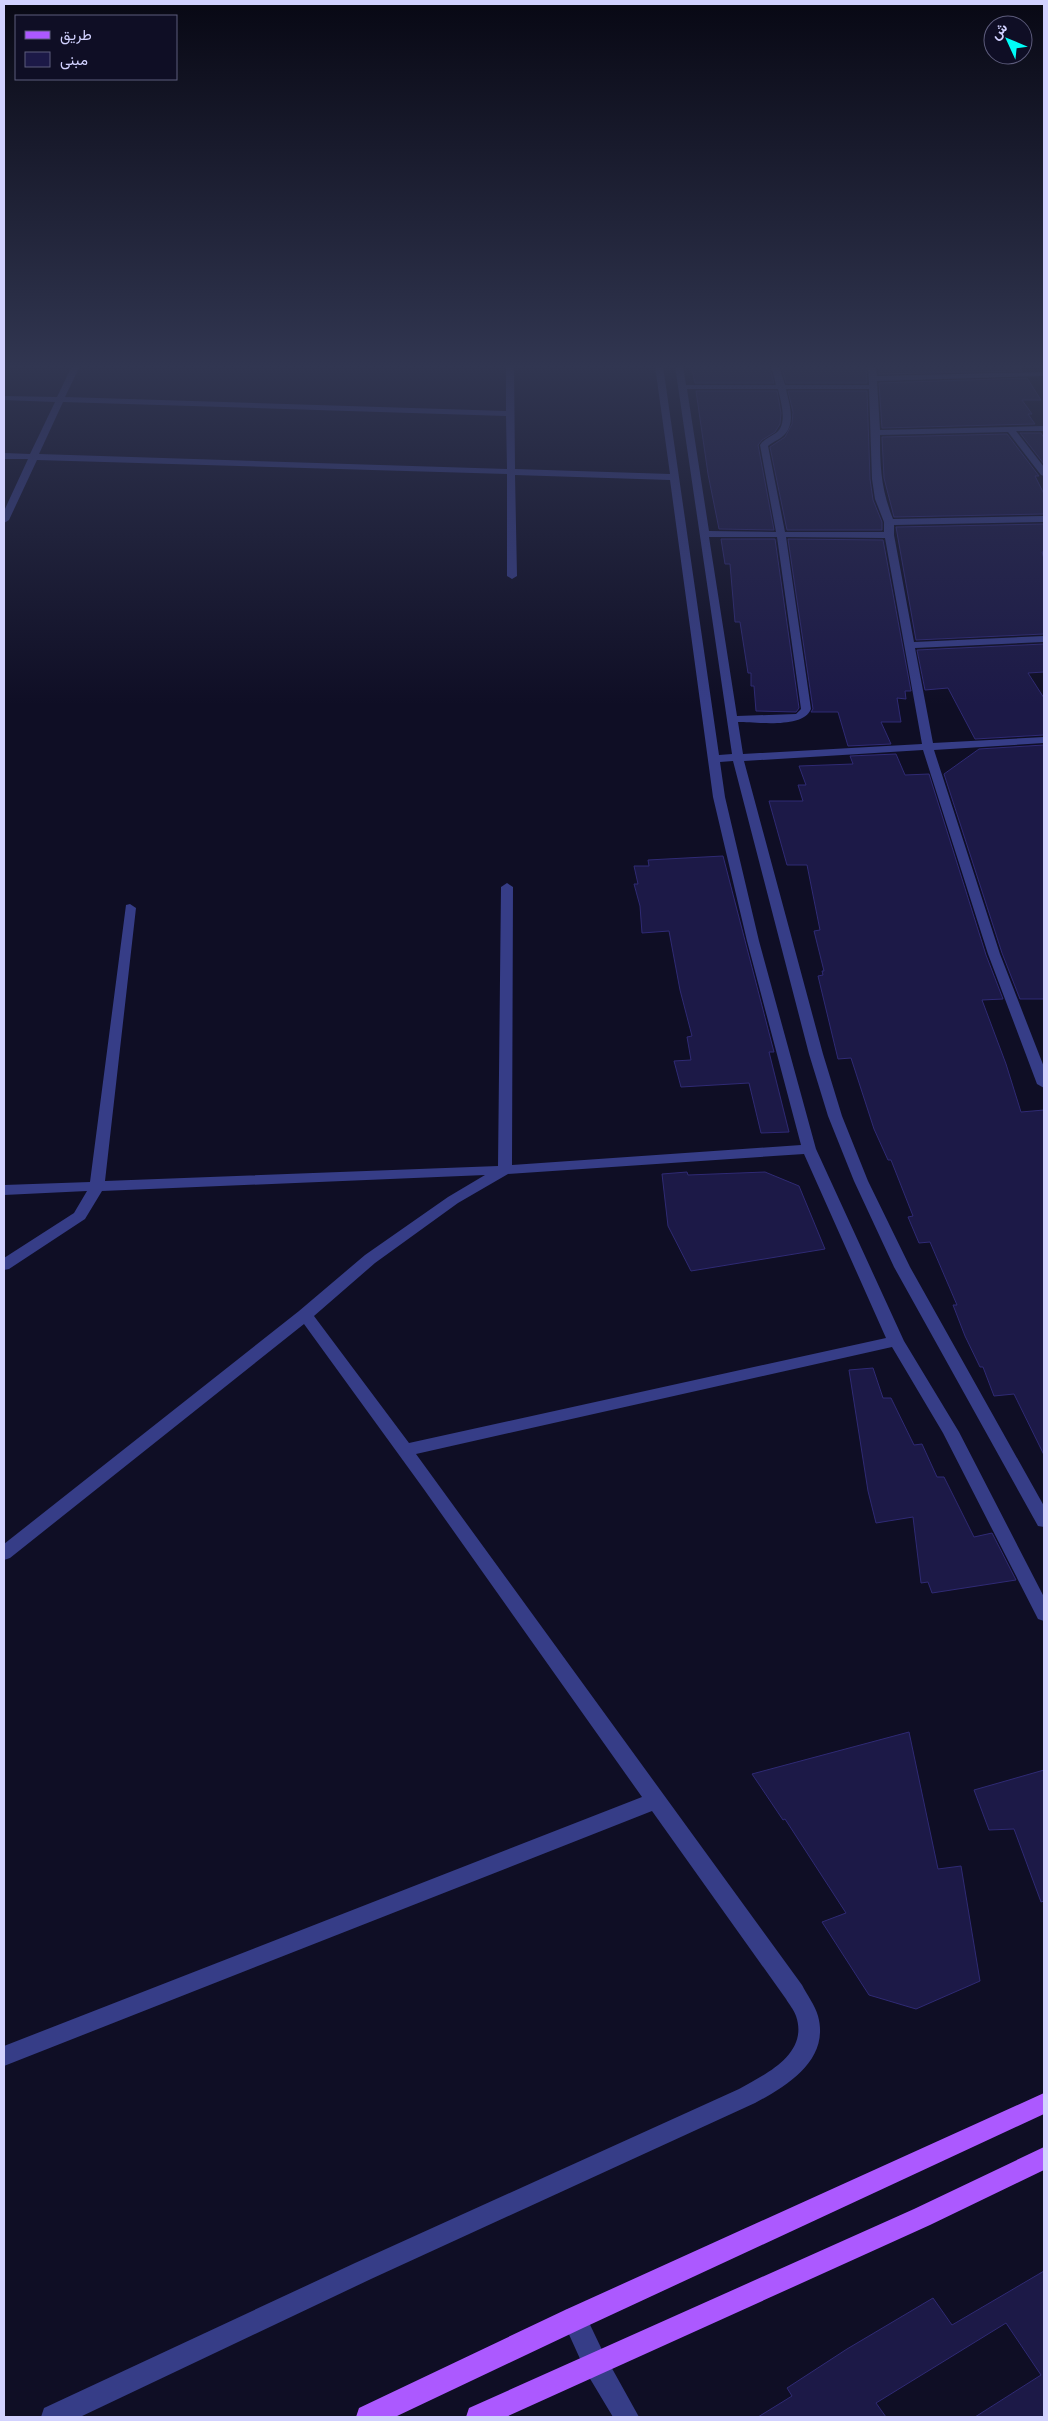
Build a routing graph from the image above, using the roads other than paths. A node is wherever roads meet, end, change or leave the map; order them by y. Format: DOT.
graph roads {
  1 [pos="22,479"];
  2 [pos="512,479"];
  3 [pos="674,479"];
  4 [pos="697,479"];
  5 [pos="770,479"];
  6 [pos="876,479"];
  7 [pos="1044,519"];
  8 [pos="4,520"];
  9 [pos="889,522"];
  10 [pos="705,534"];
  11 [pos="781,535"];
  12 [pos="889,535"];
  13 [pos="512,576"];
  14 [pos="1044,639"];
  15 [pos="908,645"];
  16 [pos="731,719"];
  17 [pos="1044,740"];
  18 [pos="928,748"];
  19 [pos="738,758"];
  20 [pos="712,759"];
  21 [pos="507,887"];
  22 [pos="130,908"];
  23 [pos="1042,1076"];
  24 [pos="809,1149"];
  25 [pos="505,1170"];
  26 [pos="97,1186"];
  27 [pos="4,1190"];
  28 [pos="4,1265"];
  29 [pos="305,1315"];
  30 [pos="896,1341"];
  31 [pos="406,1450"];
  32 [pos="1044,1520"];
  33 [pos="4,1553"];
  34 [pos="1044,1614"];
  35 [pos="654,1801"];
  36 [pos="4,2056"];
  37 [pos="1044,2103"];
  38 [pos="1044,2158"];
  39 [pos="574,2319"];
  40 [pos="595,2363"];
  41 [pos="53,2417"];
  42 [pos="368,2417"];
  43 [pos="478,2417"];
  44 [pos="627,2417"];
  1 -- 8 [label="street"];
  2 -- 13 [label="street"];
  3 -- 20 [label="street"];
  4 -- 10 [label="street"];
  5 -- 11 [label="street"];
  6 -- 9 [label="street"];
  7 -- 9 [label="street"];
  9 -- 12 [label="street"];
  10 -- 11 [label="street"];
  10 -- 16 [label="street"];
  11 -- 12 [label="street"];
  11 -- 16 [label="street"];
  12 -- 15 [label="street"];
  14 -- 15 [label="street"];
  15 -- 18 [label="street"];
  16 -- 19 [label="street"];
  17 -- 18 [label="street"];
  18 -- 19 [label="street"];
  18 -- 23 [label="street"];
  19 -- 20 [label="street"];
  19 -- 32 [label="street"];
  20 -- 24 [label="street"];
  21 -- 25 [label="street"];
  22 -- 26 [label="street"];
  24 -- 25 [label="street"];
  24 -- 30 [label="street"];
  25 -- 26 [label="street"];
  25 -- 29 [label="street"];
  26 -- 27 [label="street"];
  26 -- 28 [label="street"];
  29 -- 31 [label="street"];
  29 -- 33 [label="street"];
  30 -- 31 [label="street"];
  30 -- 34 [label="street"];
  31 -- 35 [label="street"];
  35 -- 36 [label="street"];
  35 -- 41 [label="street"];
  37 -- 39 [label="main road"];
  38 -- 40 [label="main road"];
  39 -- 40 [label="street"];
  39 -- 42 [label="main road"];
  40 -- 43 [label="main road"];
  40 -- 44 [label="street"];
}
